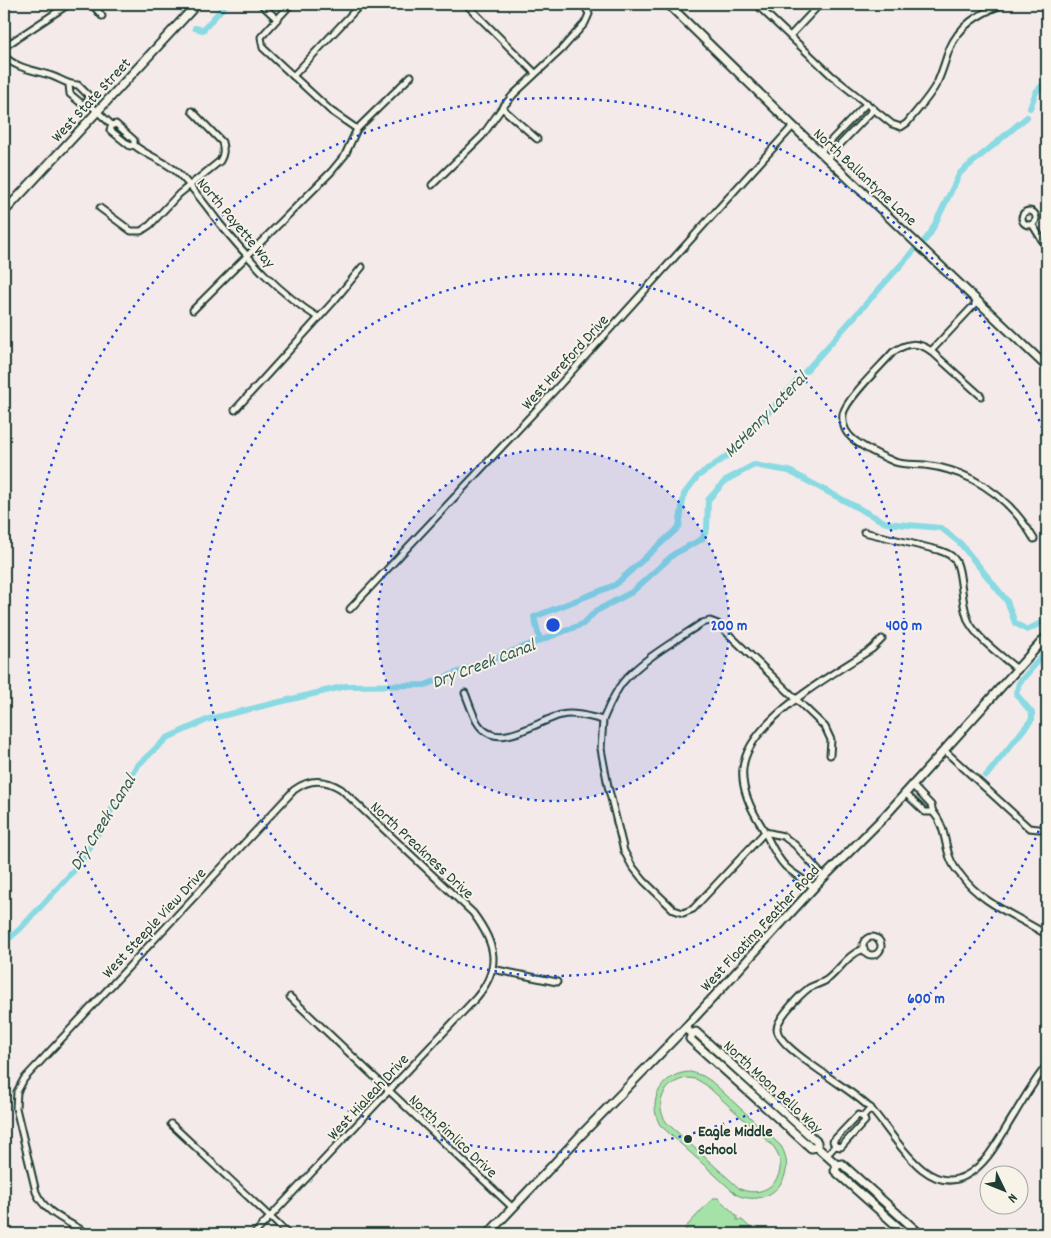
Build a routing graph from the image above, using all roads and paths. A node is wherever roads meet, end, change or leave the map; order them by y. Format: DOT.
graph roads {
  1 [pos="69,4"];
  2 [pos="92,4"];
  3 [pos="196,4"];
  4 [pos="261,4"];
  5 [pos="291,4"];
  6 [pos="361,4"];
  7 [pos="466,4"];
  8 [pos="584,4"];
  9 [pos="668,4"];
  10 [pos="756,4"];
  11 [pos="820,4"];
  12 [pos="1003,4"];
  13 [pos="102,16"];
  14 [pos="277,19"];
  15 [pos="790,36"];
  16 [pos="4,47"];
  17 [pos="4,56"];
  18 [pos="535,73"];
  19 [pos="293,76"];
  20 [pos="411,76"];
  21 [pos="70,85"];
  22 [pos="87,102"];
  23 [pos="867,103"];
  24 [pos="502,108"];
  25 [pos="874,109"];
  26 [pos="192,111"];
  27 [pos="98,112"];
  28 [pos="112,125"];
  29 [pos="793,126"];
  30 [pos="357,129"];
  31 [pos="538,139"];
  32 [pos="134,145"];
  33 [pos="820,152"];
  34 [pos="827,158"];
  35 [pos="432,185"];
  36 [pos="190,186"];
  37 [pos="100,208"];
  38 [pos="4,212"];
  39 [pos="1032,224"];
  40 [pos="1047,248"];
  41 [pos="247,255"];
  42 [pos="362,267"];
  43 [pos="978,301"];
  44 [pos="193,310"];
  45 [pos="319,318"];
  46 [pos="931,351"];
  47 [pos="1046,363"];
  48 [pos="981,396"];
  49 [pos="235,410"];
  50 [pos="864,532"];
  51 [pos="1034,539"];
  52 [pos="350,608"];
  53 [pos="1047,636"];
  54 [pos="882,639"];
  55 [pos="1018,670"];
  56 [pos="465,693"];
  57 [pos="796,699"];
  58 [pos="603,720"];
  59 [pos="944,750"];
  60 [pos="830,755"];
  61 [pos="302,785"];
  62 [pos="912,785"];
  63 [pos="905,793"];
  64 [pos="933,812"];
  65 [pos="1039,829"];
  66 [pos="765,832"];
  67 [pos="824,877"];
  68 [pos="814,888"];
  69 [pos="1047,935"];
  70 [pos="864,949"];
  71 [pos="492,970"];
  72 [pos="557,982"];
  73 [pos="290,998"];
  74 [pos="685,1028"];
  75 [pos="1047,1065"];
  76 [pos="389,1091"];
  77 [pos="870,1108"];
  78 [pos="863,1117"];
  79 [pos="171,1124"];
  80 [pos="835,1146"];
  81 [pos="826,1156"];
  82 [pos="837,1165"];
  83 [pos="513,1208"];
  84 [pos="270,1217"];
  85 [pos="88,1234"];
  86 [pos="254,1234"];
  87 [pos="288,1234"];
  88 [pos="488,1234"];
  89 [pos="906,1234"];
  90 [pos="920,1234"];
  1 -- 16 [label="street"];
  2 -- 13 [label="street"];
  3 -- 27 [label="main road, West State Street"];
  4 -- 14 [label="street"];
  5 -- 14 [label="street"];
  6 -- 19 [label="street"];
  7 -- 18 [label="street"];
  8 -- 18 [label="street"];
  9 -- 29 [label="main road, North Ballantyne Lane"];
  10 -- 15 [label="street"];
  11 -- 15 [label="street"];
  12 -- 25 [label="street"];
  14 -- 19 [label="street"];
  15 -- 23 [label="street"];
  17 -- 21 [label="street"];
  18 -- 24 [label="street"];
  19 -- 30 [label="street"];
  20 -- 30 [label="street"];
  21 -- 22 [label="street"];
  21 -- 22 [label="street"];
  22 -- 27 [label="street, North Payette Way"];
  23 -- 25 [label="street"];
  23 -- 33 [label="street"];
  24 -- 31 [label="street"];
  24 -- 35 [label="street"];
  25 -- 34 [label="street"];
  26 -- 36 [label="street"];
  27 -- 28 [label="street, North Payette Way"];
  27 -- 38 [label="main road, West State Street"];
  28 -- 32 [label="street, North Payette Way"];
  28 -- 32 [label="street, North Payette Way"];
  29 -- 33 [label="main road, North Ballantyne Lane"];
  29 -- 52 [label="street, West Hereford Drive"];
  30 -- 41 [label="street"];
  32 -- 36 [label="street, North Payette Way"];
  33 -- 34 [label="main road, North Ballantyne Lane"];
  34 -- 43 [label="main road, North Ballantyne Lane"];
  36 -- 37 [label="street"];
  36 -- 41 [label="street, North Payette Way"];
  39 -- 40 [label="street"];
  41 -- 44 [label="street"];
  41 -- 45 [label="street, North Payette Way"];
  42 -- 45 [label="street"];
  43 -- 46 [label="street"];
  43 -- 47 [label="main road, North Ballantyne Lane"];
  45 -- 49 [label="street"];
  46 -- 48 [label="street"];
  46 -- 51 [label="street"];
  50 -- 55 [label="street"];
  53 -- 55 [label="main road, West Floating Feather Road"];
  54 -- 57 [label="street"];
  55 -- 59 [label="main road, West Floating Feather Road"];
  56 -- 58 [label="street"];
  57 -- 58 [label="street"];
  57 -- 60 [label="street"];
  57 -- 66 [label="street"];
  58 -- 66 [label="street"];
  59 -- 62 [label="main road, West Floating Feather Road"];
  59 -- 65 [label="street"];
  61 -- 71 [label="street, North Preakness Drive"];
  61 -- 85 [label="street, West Steeple View Drive"];
  62 -- 63 [label="main road, West Floating Feather Road"];
  62 -- 64 [label="street"];
  63 -- 64 [label="street"];
  63 -- 67 [label="main road, West Floating Feather Road"];
  64 -- 69 [label="street"];
  66 -- 67 [label="street"];
  66 -- 68 [label="street"];
  67 -- 68 [label="main road, West Floating Feather Road"];
  68 -- 74 [label="main road, West Floating Feather Road"];
  70 -- 77 [label="street"];
  71 -- 72 [label="street"];
  71 -- 76 [label="street, West Hialeah Drive"];
  73 -- 76 [label="street, North Pimlico Drive"];
  74 -- 81 [label="main road, North Moon Bello Way"];
  74 -- 83 [label="main road, West Floating Feather Road"];
  75 -- 77 [label="street"];
  76 -- 83 [label="street, North Pimlico Drive"];
  76 -- 84 [label="street, West Hialeah Drive"];
  77 -- 78 [label="street"];
  78 -- 80 [label="street"];
  78 -- 80 [label="street"];
  79 -- 84 [label="street"];
  80 -- 81 [label="street"];
  81 -- 82 [label="main road"];
  82 -- 89 [label="main road"];
  82 -- 90 [label="main road"];
  83 -- 88 [label="main road, West Floating Feather Road"];
  84 -- 86 [label="street, West Hialeah Drive"];
  84 -- 87 [label="street"];
}
